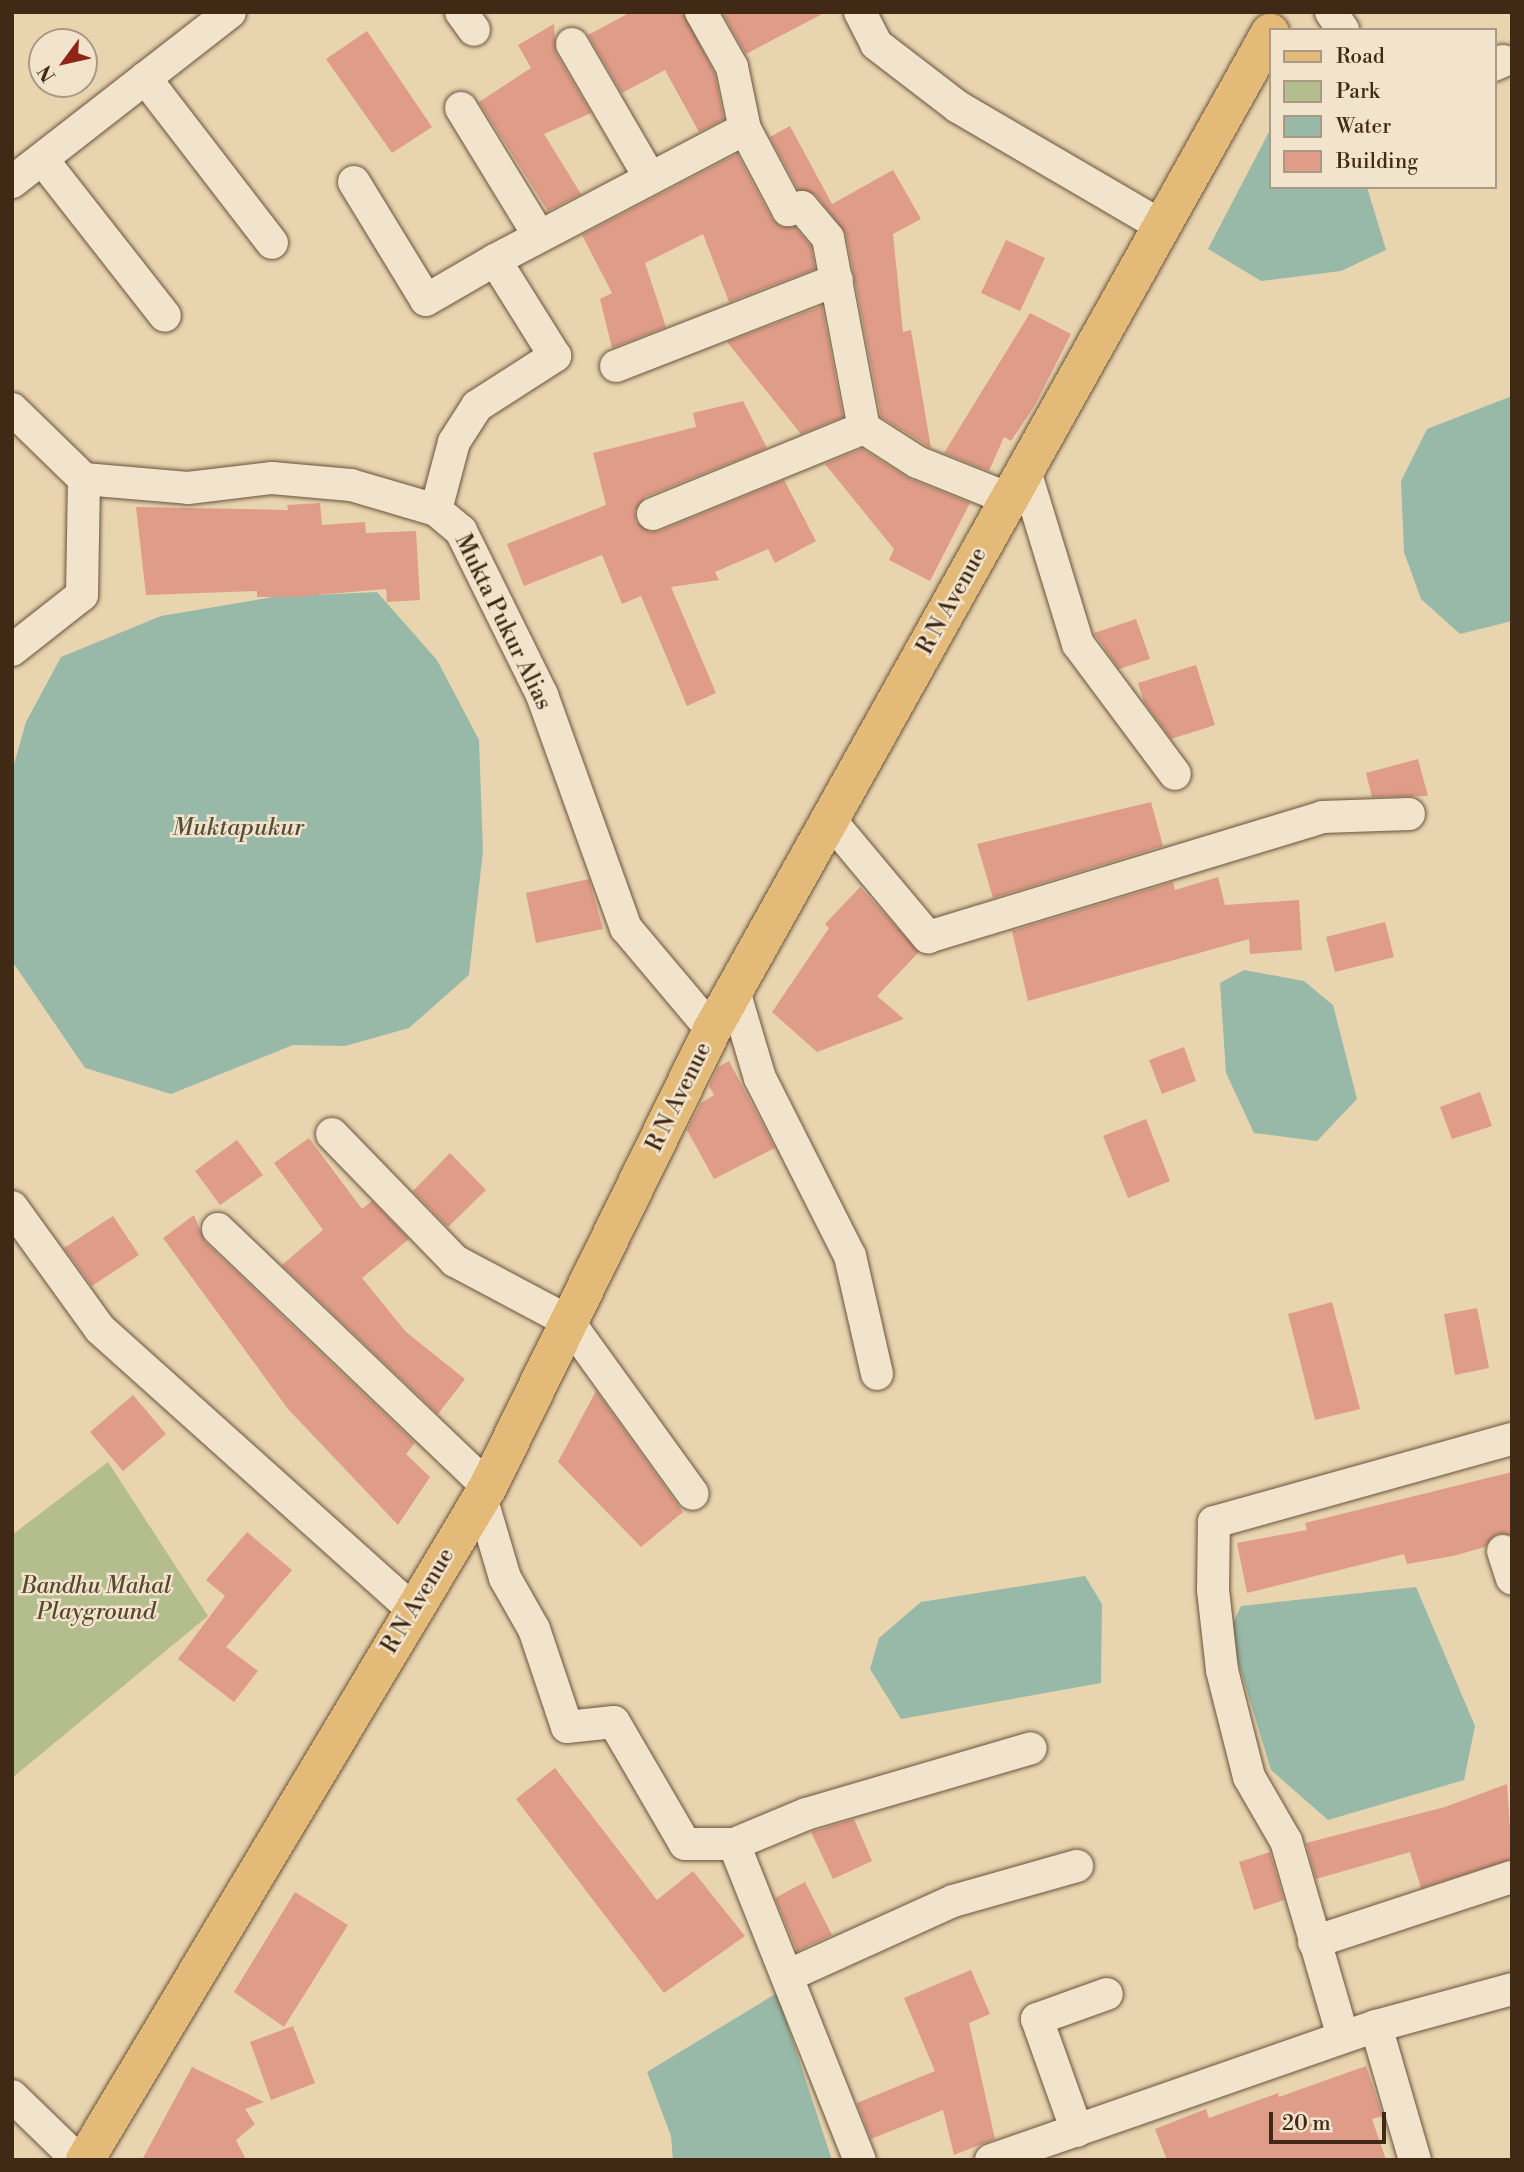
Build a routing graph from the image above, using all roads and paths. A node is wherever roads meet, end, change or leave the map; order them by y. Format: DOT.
graph roads {
  1 [pos="230,12"];
  2 [pos="701,12"];
  3 [pos="860,12"];
  4 [pos="1282,12"];
  5 [pos="1331,12"];
  6 [pos="1273,28"];
  7 [pos="1342,28"];
  8 [pos="1268,36"];
  9 [pos="572,44"];
  10 [pos="145,78"];
  11 [pos="461,108"];
  12 [pos="745,129"];
  13 [pos="42,159"];
  14 [pos="650,178"];
  15 [pos="12,182"];
  16 [pos="354,182"];
  17 [pos="1162,226"];
  18 [pos="539,236"];
  19 [pos="272,243"];
  20 [pos="495,260"];
  21 [pos="837,279"];
  22 [pos="165,316"];
  23 [pos="616,366"];
  24 [pos="12,409"];
  25 [pos="864,428"];
  26 [pos="84,479"];
  27 [pos="1017,485"];
  28 [pos="436,510"];
  29 [pos="653,514"];
  30 [pos="12,650"];
  31 [pos="1175,774"];
  32 [pos="1409,814"];
  33 [pos="830,820"];
  34 [pos="734,991"];
  35 [pos="712,1030"];
  36 [pos="332,1134"];
  37 [pos="12,1207"];
  38 [pos="218,1229"];
  39 [pos="568,1321"];
  40 [pos="877,1374"];
  41 [pos="1512,1439"];
  42 [pos="484,1492"];
  43 [pos="693,1494"];
  44 [pos="413,1610"];
  45 [pos="1031,1748"];
  46 [pos="734,1844"];
  47 [pos="1077,1866"];
  48 [pos="1512,1877"];
  49 [pos="1314,1942"];
  50 [pos="787,1976"];
  51 [pos="1512,1989"];
  52 [pos="1107,1994"];
  53 [pos="1376,2026"];
  54 [pos="1343,2037"];
  55 [pos="12,2096"];
  56 [pos="1077,2131"];
  57 [pos="78,2160"];
  58 [pos="85,2160"];
  59 [pos="860,2160"];
  60 [pos="991,2160"];
  61 [pos="1415,2160"];
  1 -- 10 [label="street"];
  2 -- 12 [label="street"];
  3 -- 17 [label="street"];
  4 -- 6 [label="main road, R N Avenue"];
  5 -- 7 [label="street"];
  8 -- 17 [label="main road, R N Avenue"];
  9 -- 14 [label="street"];
  10 -- 13 [label="street"];
  10 -- 19 [label="street"];
  11 -- 18 [label="street"];
  12 -- 14 [label="street"];
  12 -- 21 [label="street"];
  13 -- 15 [label="street"];
  13 -- 22 [label="street"];
  14 -- 18 [label="street"];
  16 -- 20 [label="street"];
  17 -- 27 [label="main road, R N Avenue"];
  18 -- 20 [label="street"];
  20 -- 28 [label="street"];
  21 -- 23 [label="street"];
  21 -- 25 [label="street"];
  24 -- 26 [label="street"];
  25 -- 27 [label="street"];
  25 -- 29 [label="street"];
  26 -- 28 [label="street, Mukta Pukur Alias"];
  26 -- 30 [label="street"];
  27 -- 31 [label="street"];
  27 -- 33 [label="main road, R N Avenue"];
  28 -- 35 [label="street, Mukta Pukur Alias"];
  32 -- 33 [label="street"];
  33 -- 34 [label="main road, R N Avenue"];
  34 -- 35 [label="main road, R N Avenue"];
  34 -- 40 [label="street"];
  35 -- 39 [label="main road, R N Avenue"];
  36 -- 39 [label="street"];
  37 -- 44 [label="street"];
  38 -- 42 [label="street"];
  39 -- 42 [label="main road, R N Avenue"];
  39 -- 43 [label="street"];
  41 -- 49 [label="street"];
  42 -- 44 [label="main road, R N Avenue"];
  42 -- 46 [label="street"];
  44 -- 58 [label="main road, R N Avenue"];
  45 -- 46 [label="street"];
  46 -- 50 [label="street"];
  47 -- 50 [label="street"];
  48 -- 49 [label="street"];
  49 -- 54 [label="street"];
  50 -- 59 [label="street"];
  51 -- 53 [label="street"];
  52 -- 56 [label="street"];
  53 -- 54 [label="street"];
  53 -- 61 [label="street"];
  54 -- 56 [label="street"];
  55 -- 57 [label="street"];
  56 -- 60 [label="street"];
}
